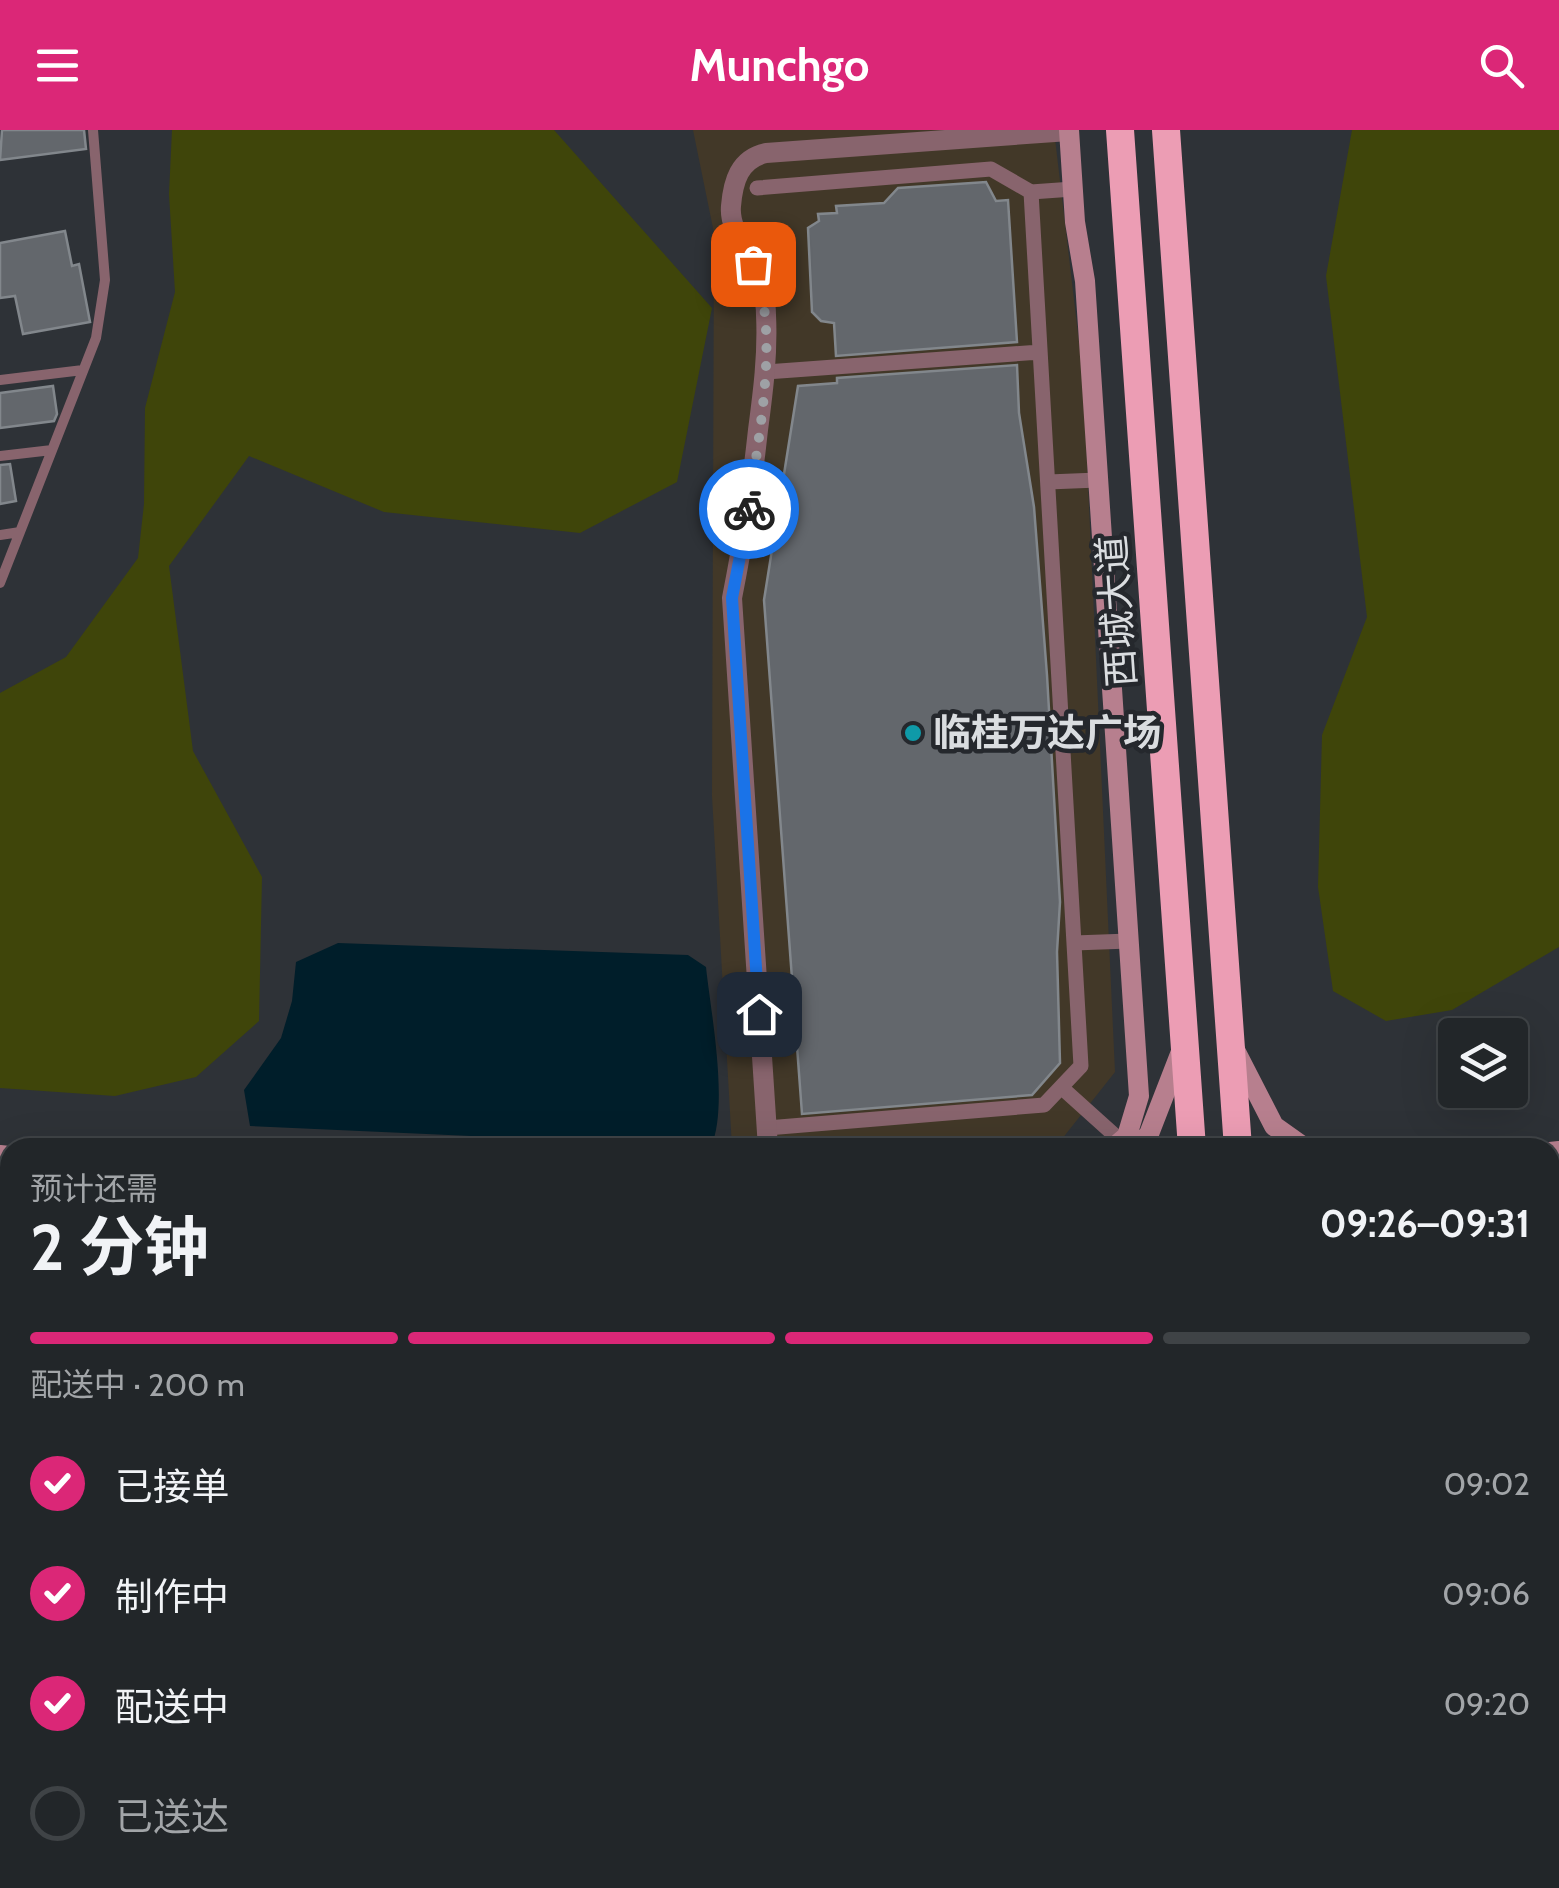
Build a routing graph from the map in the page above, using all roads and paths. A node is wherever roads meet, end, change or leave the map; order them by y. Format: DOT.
graph roads {
  1 [pos="93,130"];
  2 [pos="1120,130"];
  3 [pos="1166,130"];
  4 [pos="1069,131"];
  5 [pos="757,188"];
  6 [pos="1073,189"];
  7 [pos="1031,192"];
  8 [pos="1040,352"];
  9 [pos="83,370"];
  10 [pos="766,372"];
  11 [pos="0,380"];
  12 [pos="52,450"];
  13 [pos="0,456"];
  14 [pos="1098,480"];
  15 [pos="1048,482"];
  16 [pos="20,532"];
  17 [pos="0,534"];
  18 [pos="0,583"];
  19 [pos="1129,941"];
  20 [pos="1074,944"];
  21 [pos="1230,1040"];
  22 [pos="1185,1042"];
  23 [pos="1062,1087"];
  24 [pos="768,1138"];
  25 [pos="1117,1138"];
  26 [pos="1126,1138"];
  27 [pos="1139,1138"];
  28 [pos="1191,1138"];
  29 [pos="1237,1138"];
  30 [pos="1291,1138"];
  1 -- 9 [label="lane"];
  2 -- 22 [label="highway, 西城大道"];
  3 -- 21 [label="highway"];
  4 -- 6 [label="main road"];
  4 -- 10 [label="street"];
  5 -- 7 [label="street"];
  6 -- 7 [label="street"];
  6 -- 14 [label="main road"];
  7 -- 8 [label="street"];
  8 -- 10 [label="street"];
  8 -- 15 [label="street"];
  9 -- 11 [label="lane"];
  9 -- 12 [label="lane"];
  10 -- 24 [label="street"];
  12 -- 13 [label="lane"];
  12 -- 16 [label="lane"];
  14 -- 15 [label="street"];
  14 -- 19 [label="main road"];
  15 -- 20 [label="street"];
  16 -- 17 [label="lane"];
  16 -- 18 [label="lane"];
  19 -- 20 [label="street"];
  19 -- 26 [label="main road"];
  20 -- 23 [label="street"];
  21 -- 29 [label="highway"];
  21 -- 30 [label="main road"];
  22 -- 27 [label="main road"];
  22 -- 28 [label="highway, 西城大道"];
  23 -- 24 [label="street"];
  23 -- 25 [label="street"];
}
